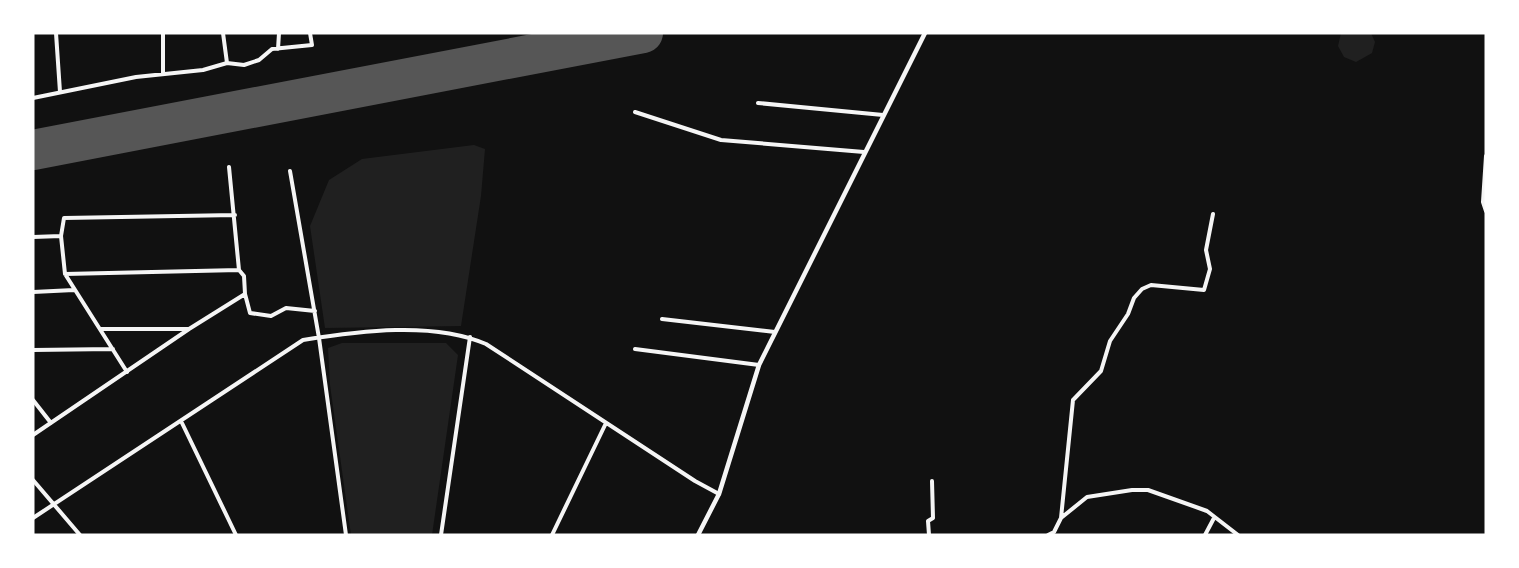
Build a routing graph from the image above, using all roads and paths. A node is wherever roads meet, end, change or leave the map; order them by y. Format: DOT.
graph roads {
  1 [pos="56,33"];
  2 [pos="163,33"];
  3 [pos="224,33"];
  4 [pos="279,33"];
  5 [pos="310,33"];
  6 [pos="925,33"];
  7 [pos="278,49"];
  8 [pos="227,63"];
  9 [pos="163,74"];
  10 [pos="60,92"];
  11 [pos="33,98"];
  12 [pos="758,103"];
  13 [pos="635,112"];
  14 [pos="883,115"];
  15 [pos="864,152"];
  16 [pos="1486,156"];
  17 [pos="229,167"];
  18 [pos="290,171"];
  19 [pos="1486,211"];
  20 [pos="1213,214"];
  21 [pos="235,215"];
  22 [pos="61,236"];
  23 [pos="33,237"];
  24 [pos="239,270"];
  25 [pos="65,274"];
  26 [pos="74,290"];
  27 [pos="33,292"];
  28 [pos="245,294"];
  29 [pos="315,311"];
  30 [pos="662,319"];
  31 [pos="99,329"];
  32 [pos="189,329"];
  33 [pos="775,332"];
  34 [pos="470,337"];
  35 [pos="319,338"];
  36 [pos="113,349"];
  37 [pos="635,349"];
  38 [pos="33,350"];
  39 [pos="759,365"];
  40 [pos="127,372"];
  41 [pos="33,400"];
  42 [pos="51,423"];
  43 [pos="182,423"];
  44 [pos="606,423"];
  45 [pos="33,435"];
  46 [pos="33,480"];
  47 [pos="933,481"];
  48 [pos="719,494"];
  49 [pos="54,505"];
  50 [pos="33,518"];
  51 [pos="1060,518"];
  52 [pos="1214,518"];
  53 [pos="80,535"];
  54 [pos="236,535"];
  55 [pos="346,535"];
  56 [pos="441,535"];
  57 [pos="552,535"];
  58 [pos="698,535"];
  59 [pos="930,535"];
  60 [pos="1048,535"];
  61 [pos="1205,535"];
  62 [pos="1238,535"];
  1 -- 10 [label="street"];
  2 -- 9 [label="street"];
  3 -- 8 [label="street"];
  4 -- 7 [label="street"];
  5 -- 7 [label="street"];
  6 -- 14 [label="street"];
  7 -- 8 [label="street"];
  8 -- 9 [label="street"];
  9 -- 10 [label="street"];
  10 -- 11 [label="street"];
  12 -- 14 [label="street"];
  13 -- 15 [label="street"];
  14 -- 15 [label="street"];
  15 -- 33 [label="street"];
  16 -- 19 [label="street"];
  17 -- 21 [label="street"];
  18 -- 29 [label="street"];
  20 -- 51 [label="street"];
  21 -- 22 [label="street"];
  21 -- 24 [label="street"];
  22 -- 23 [label="street"];
  22 -- 25 [label="street"];
  24 -- 25 [label="street"];
  24 -- 28 [label="street"];
  25 -- 26 [label="street"];
  26 -- 27 [label="street"];
  26 -- 31 [label="street"];
  28 -- 29 [label="street"];
  28 -- 32 [label="street"];
  29 -- 35 [label="street"];
  30 -- 33 [label="street"];
  31 -- 32 [label="street"];
  31 -- 36 [label="street"];
  32 -- 40 [label="street"];
  33 -- 39 [label="street"];
  34 -- 35 [label="street"];
  34 -- 44 [label="street"];
  34 -- 56 [label="street"];
  35 -- 43 [label="street"];
  35 -- 55 [label="street"];
  36 -- 38 [label="street"];
  36 -- 40 [label="street"];
  37 -- 39 [label="street"];
  39 -- 48 [label="street"];
  40 -- 42 [label="street"];
  41 -- 42 [label="street"];
  42 -- 45 [label="street"];
  43 -- 49 [label="street"];
  43 -- 54 [label="street"];
  44 -- 48 [label="street"];
  44 -- 57 [label="street"];
  46 -- 49 [label="street"];
  47 -- 59 [label="street"];
  48 -- 58 [label="street"];
  49 -- 50 [label="street"];
  49 -- 53 [label="street"];
  51 -- 52 [label="street"];
  51 -- 60 [label="street"];
  52 -- 61 [label="street"];
  52 -- 62 [label="street"];
}
